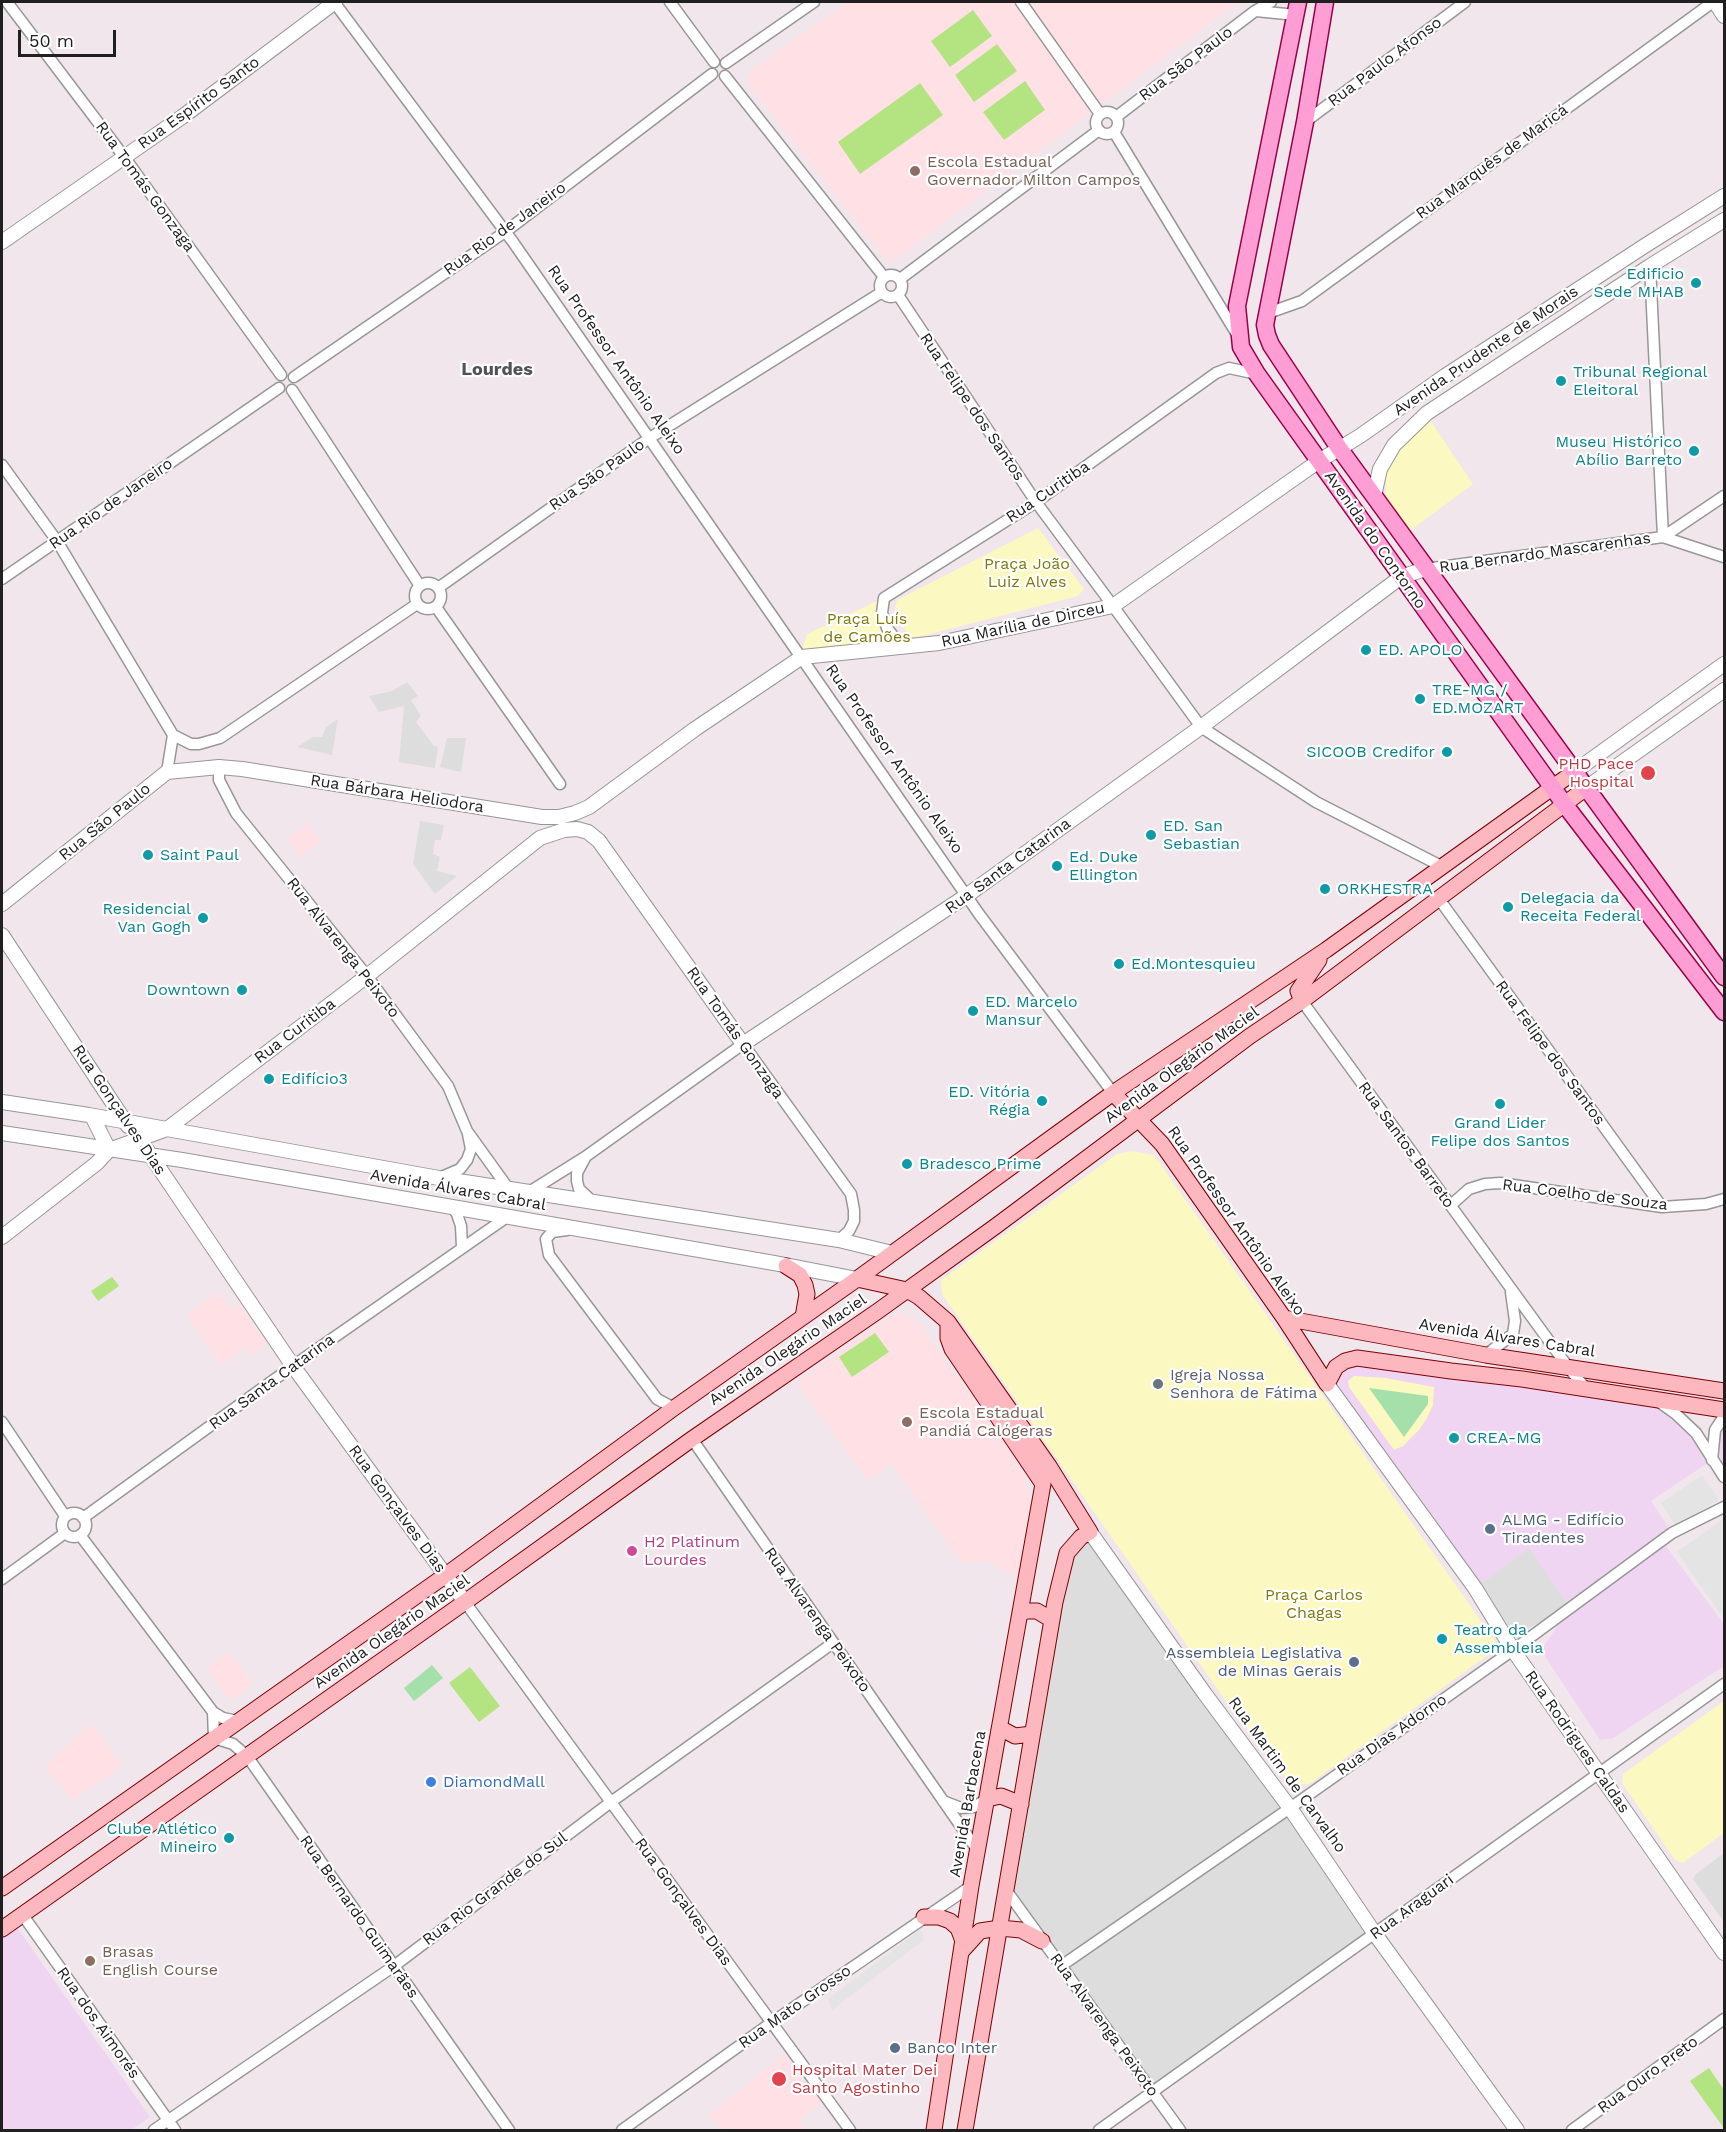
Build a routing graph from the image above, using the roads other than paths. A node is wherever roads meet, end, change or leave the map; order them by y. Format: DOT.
graph roads {
  1 [pos="7,2"];
  2 [pos="334,2"];
  3 [pos="670,2"];
  4 [pos="814,2"];
  5 [pos="1021,2"];
  6 [pos="1271,2"];
  7 [pos="1325,2"];
  8 [pos="1465,2"];
  9 [pos="1714,2"];
  10 [pos="1297,8"];
  11 [pos="1255,11"];
  12 [pos="1725,15"];
  13 [pos="714,62"];
  14 [pos="726,63"];
  15 [pos="712,74"];
  16 [pos="724,76"];
  17 [pos="1100,114"];
  18 [pos="1116,117"];
  19 [pos="1305,122"];
  20 [pos="1099,130"];
  21 [pos="1114,132"];
  22 [pos="125,158"];
  23 [pos="1725,196"];
  24 [pos="1725,220"];
  25 [pos="505,232"];
  26 [pos="2,242"];
  27 [pos="1650,266"];
  28 [pos="884,277"];
  29 [pos="900,279"];
  30 [pos="882,292"];
  31 [pos="898,295"];
  32 [pos="1268,313"];
  33 [pos="1239,339"];
  34 [pos="1257,374"];
  35 [pos="281,375"];
  36 [pos="294,377"];
  37 [pos="279,388"];
  38 [pos="292,390"];
  39 [pos="648,439"];
  40 [pos="1339,448"];
  41 [pos="1319,461"];
  42 [pos="2,465"];
  43 [pos="1374,496"];
  44 [pos="1725,496"];
  45 [pos="1036,502"];
  46 [pos="1663,537"];
  47 [pos="57,541"];
  48 [pos="1725,558"];
  49 [pos="1425,569"];
  50 [pos="1401,577"];
  51 [pos="2,579"];
  52 [pos="420,586"];
  53 [pos="438,588"];
  54 [pos="417,604"];
  55 [pos="1113,606"];
  56 [pos="436,607"];
  57 [pos="901,646"];
  58 [pos="801,657"];
  59 [pos="1725,664"];
  60 [pos="1725,690"];
  61 [pos="1201,727"];
  62 [pos="173,735"];
  63 [pos="219,766"];
  64 [pos="167,772"];
  65 [pos="1574,772"];
  66 [pos="560,784"];
  67 [pos="1553,788"];
  68 [pos="1586,788"];
  69 [pos="1565,805"];
  70 [pos="542,817"];
  71 [pos="588,832"];
  72 [pos="540,838"];
  73 [pos="1443,867"];
  74 [pos="966,896"];
  75 [pos="1439,899"];
  76 [pos="2,904"];
  77 [pos="2,936"];
  78 [pos="1326,950"];
  79 [pos="1723,972"];
  80 [pos="367,976"];
  81 [pos="1302,1001"];
  82 [pos="1725,1012"];
  83 [pos="743,1044"];
  84 [pos="1113,1093"];
  85 [pos="2,1102"];
  86 [pos="92,1116"];
  87 [pos="1139,1119"];
  88 [pos="126,1122"];
  89 [pos="167,1129"];
  90 [pos="468,1131"];
  91 [pos="2,1132"];
  92 [pos="139,1140"];
  93 [pos="109,1150"];
  94 [pos="150,1155"];
  95 [pos="585,1157"];
  96 [pos="439,1178"];
  97 [pos="508,1188"];
  98 [pos="529,1192"];
  99 [pos="1725,1199"];
  100 [pos="595,1203"];
  101 [pos="1451,1205"];
  102 [pos="1662,1207"];
  103 [pos="453,1208"];
  104 [pos="507,1217"];
  105 [pos="575,1229"];
  106 [pos="2,1237"];
  107 [pos="839,1240"];
  108 [pos="462,1247"];
  109 [pos="892,1253"];
  110 [pos="786,1266"];
  111 [pos="857,1279"];
  112 [pos="1510,1288"];
  113 [pos="907,1290"];
  114 [pos="803,1317"];
  115 [pos="1284,1318"];
  116 [pos="948,1322"];
  117 [pos="1486,1355"];
  118 [pos="293,1366"];
  119 [pos="1568,1367"];
  120 [pos="1327,1384"];
  121 [pos="1587,1390"];
  122 [pos="1725,1391"];
  123 [pos="1654,1398"];
  124 [pos="674,1408"];
  125 [pos="1725,1410"];
  126 [pos="1725,1416"];
  127 [pos="2,1422"];
  128 [pos="692,1439"];
  129 [pos="1712,1460"];
  130 [pos="1725,1478"];
  131 [pos="1725,1507"];
  132 [pos="65,1516"];
  133 [pos="83,1518"];
  134 [pos="1090,1532"];
  135 [pos="65,1533"];
  136 [pos="80,1536"];
  137 [pos="446,1575"];
  138 [pos="2,1579"];
  139 [pos="1024,1596"];
  140 [pos="465,1602"];
  141 [pos="1055,1602"];
  142 [pos="1020,1614"];
  143 [pos="1052,1620"];
  144 [pos="833,1643"];
  145 [pos="1513,1650"];
  146 [pos="1725,1684"];
  147 [pos="213,1712"];
  148 [pos="238,1721"];
  149 [pos="1000,1728"];
  150 [pos="1032,1734"];
  151 [pos="214,1738"];
  152 [pos="247,1756"];
  153 [pos="1599,1773"];
  154 [pos="987,1798"];
  155 [pos="943,1801"];
  156 [pos="611,1802"];
  157 [pos="1021,1804"];
  158 [pos="1290,1808"];
  159 [pos="978,1851"];
  160 [pos="971,1886"];
  161 [pos="2,1887"];
  162 [pos="1006,1890"];
  163 [pos="22,1914"];
  164 [pos="924,1917"];
  165 [pos="1000,1928"];
  166 [pos="2,1929"];
  167 [pos="1375,1934"];
  168 [pos="1042,1941"];
  169 [pos="962,1946"];
  170 [pos="1725,1953"];
  171 [pos="394,1966"];
  172 [pos="1060,1966"];
  173 [pos="1725,2019"];
  174 [pos="771,2023"];
  175 [pos="1152,2092"];
  176 [pos="168,2121"];
  177 [pos="154,2130"];
  178 [pos="175,2130"];
  179 [pos="509,2130"];
  180 [pos="622,2130"];
  181 [pos="850,2130"];
  182 [pos="934,2130"];
  183 [pos="965,2130"];
  184 [pos="1099,2130"];
  185 [pos="1180,2130"];
  186 [pos="1517,2130"];
  187 [pos="1572,2130"];
  1 -- 22 [label="street, Rua Tomás Gonzaga"];
  2 -- 22 [label="street, Rua Espírito Santo"];
  2 -- 25 [label="street, Rua Professor Antônio Aleixo"];
  3 -- 13 [label="street"];
  4 -- 14 [label="street"];
  5 -- 17 [label="street"];
  6 -- 11 [label="street, Rua São Paulo"];
  7 -- 19 [label="main road, Avenida do Contorno"];
  8 -- 19 [label="street, Rua Paulo Afonso"];
  9 -- 12 [label="street"];
  9 -- 32 [label="street, Rua Marquês de Maricá"];
  10 -- 11 [label="street"];
  10 -- 33 [label="main road, Avenida do Contorno"];
  11 -- 18 [label="street, Rua São Paulo"];
  13 -- 14 [label="street"];
  13 -- 15 [label="street"];
  14 -- 16 [label="street"];
  15 -- 16 [label="street"];
  15 -- 25 [label="street, Rua Rio de Janeiro"];
  16 -- 28 [label="street"];
  17 -- 18 [label="street"];
  17 -- 20 [label="street"];
  18 -- 21 [label="street"];
  19 -- 32 [label="main road, Avenida do Contorno"];
  20 -- 21 [label="street"];
  20 -- 29 [label="street"];
  21 -- 33 [label="street"];
  22 -- 26 [label="street, Rua Espírito Santo"];
  22 -- 35 [label="street, Rua Tomás Gonzaga"];
  23 -- 40 [label="street, Avenida Prudente de Morais"];
  24 -- 27 [label="street, Avenida Prudente de Morais"];
  25 -- 36 [label="street, Rua Rio de Janeiro"];
  25 -- 39 [label="street, Rua Professor Antônio Aleixo"];
  27 -- 43 [label="street, Avenida Prudente de Morais"];
  27 -- 46 [label="street"];
  28 -- 29 [label="street"];
  28 -- 30 [label="street"];
  29 -- 31 [label="street"];
  30 -- 31 [label="street"];
  30 -- 39 [label="street, Rua São Paulo"];
  31 -- 45 [label="street, Rua Felipe dos Santos"];
  32 -- 40 [label="main road, Avenida do Contorno"];
  33 -- 34 [label="main road, Avenida do Contorno"];
  34 -- 41 [label="main road, Avenida do Contorno"];
  34 -- 45 [label="street, Rua Curitiba"];
  35 -- 36 [label="street"];
  35 -- 37 [label="street"];
  36 -- 38 [label="street"];
  37 -- 38 [label="street"];
  37 -- 47 [label="street, Rua Rio de Janeiro"];
  38 -- 52 [label="street"];
  39 -- 53 [label="street, Rua São Paulo"];
  39 -- 58 [label="street, Rua Professor Antônio Aleixo"];
  40 -- 41 [label="street, Rua Marília de Dirceu"];
  40 -- 43 [label="main road, Avenida do Contorno"];
  41 -- 50 [label="main road, Avenida do Contorno"];
  41 -- 55 [label="street, Rua Marília de Dirceu"];
  42 -- 47 [label="street"];
  43 -- 49 [label="main road, Avenida do Contorno"];
  44 -- 46 [label="street, Rua Bernardo Mascarenhas"];
  45 -- 55 [label="street, Rua Felipe dos Santos"];
  45 -- 57 [label="street, Rua Curitiba"];
  46 -- 48 [label="street"];
  46 -- 49 [label="street, Rua Bernardo Mascarenhas"];
  47 -- 51 [label="street, Rua Rio de Janeiro"];
  47 -- 62 [label="street"];
  49 -- 50 [label="street, Rua Santa Catarina"];
  49 -- 65 [label="main road, Avenida do Contorno"];
  50 -- 61 [label="street, Rua Santa Catarina"];
  50 -- 67 [label="main road, Avenida do Contorno"];
  52 -- 53 [label="street"];
  52 -- 54 [label="street"];
  53 -- 56 [label="street"];
  54 -- 56 [label="street"];
  54 -- 62 [label="street"];
  55 -- 57 [label="street, Rua Marília de Dirceu"];
  55 -- 61 [label="street, Rua Felipe dos Santos"];
  56 -- 66 [label="street"];
  57 -- 58 [label="street, Rua Marília de Dirceu"];
  58 -- 70 [label="street, Rua Bárbara Heliodora"];
  58 -- 74 [label="street, Rua Professor Antônio Aleixo"];
  59 -- 65 [label="street"];
  60 -- 68 [label="street"];
  61 -- 73 [label="street, Rua Felipe dos Santos"];
  61 -- 74 [label="street, Rua Santa Catarina"];
  62 -- 64 [label="street"];
  63 -- 64 [label="street, Rua São Paulo"];
  63 -- 70 [label="street, Rua Bárbara Heliodora"];
  63 -- 80 [label="street, Rua Alvarenga Peixoto"];
  64 -- 76 [label="street, Rua São Paulo"];
  65 -- 67 [label="main road, Avenida Olegário Maciel"];
  65 -- 68 [label="main road, Avenida do Contorno"];
  67 -- 69 [label="main road, Avenida do Contorno"];
  67 -- 73 [label="main road, Avenida Olegário Maciel"];
  68 -- 69 [label="main road, Avenida Olegário Maciel"];
  68 -- 79 [label="main road, Avenida do Contorno"];
  69 -- 75 [label="main road, Avenida Olegário Maciel"];
  69 -- 82 [label="main road, Avenida do Contorno"];
  70 -- 72 [label="street"];
  71 -- 72 [label="street, Rua Curitiba"];
  71 -- 83 [label="street, Rua Tomás Gonzaga"];
  72 -- 80 [label="street, Rua Curitiba"];
  73 -- 78 [label="main road, Avenida Olegário Maciel"];
  74 -- 83 [label="street, Rua Santa Catarina"];
  74 -- 84 [label="street, Rua Professor Antônio Aleixo"];
  75 -- 81 [label="main road, Avenida Olegário Maciel"];
  75 -- 102 [label="street, Rua Felipe dos Santos"];
  77 -- 88 [label="street, Rua Gonçalves Dias"];
  78 -- 81 [label="main road"];
  78 -- 84 [label="main road, Avenida Olegário Maciel"];
  80 -- 89 [label="street, Rua Curitiba"];
  80 -- 90 [label="street, Rua Alvarenga Peixoto"];
  81 -- 87 [label="main road, Avenida Olegário Maciel"];
  81 -- 101 [label="street, Rua Santos Barreto"];
  83 -- 95 [label="street, Rua Santa Catarina"];
  83 -- 107 [label="street, Rua Tomás Gonzaga"];
  84 -- 87 [label="main road, Rua Professor Antônio Aleixo"];
  84 -- 109 [label="main road, Avenida Olegário Maciel"];
  85 -- 86 [label="street, Avenida Álvares Cabral"];
  86 -- 88 [label="street, Avenida Álvares Cabral"];
  86 -- 93 [label="street"];
  87 -- 113 [label="main road, Avenida Olegário Maciel"];
  87 -- 115 [label="main road, Rua Professor Antônio Aleixo"];
  88 -- 89 [label="street, Avenida Álvares Cabral"];
  88 -- 92 [label="street, Rua Gonçalves Dias"];
  89 -- 92 [label="street, Rua Curitiba"];
  89 -- 96 [label="street, Avenida Álvares Cabral"];
  90 -- 96 [label="street, Rua Alvarenga Peixoto"];
  90 -- 97 [label="street, Rua Alvarenga Peixoto"];
  91 -- 93 [label="street, Avenida Álvares Cabral"];
  92 -- 93 [label="street, Rua Curitiba"];
  92 -- 94 [label="street, Rua Gonçalves Dias"];
  93 -- 94 [label="street, Avenida Álvares Cabral"];
  93 -- 106 [label="street, Rua Curitiba"];
  94 -- 103 [label="street, Avenida Álvares Cabral"];
  94 -- 118 [label="street, Rua Gonçalves Dias"];
  95 -- 98 [label="street, Rua Santa Catarina"];
  95 -- 100 [label="street"];
  96 -- 97 [label="street, Avenida Álvares Cabral"];
  97 -- 98 [label="street, Avenida Álvares Cabral"];
  98 -- 100 [label="street, Avenida Álvares Cabral"];
  99 -- 102 [label="street, Rua Coelho de Souza"];
  100 -- 107 [label="street, Avenida Álvares Cabral"];
  101 -- 102 [label="street, Rua Coelho de Souza"];
  101 -- 112 [label="street, Rua Santos Barreto"];
  103 -- 104 [label="street, Avenida Álvares Cabral"];
  103 -- 108 [label="street"];
  104 -- 105 [label="street, Avenida Álvares Cabral"];
  104 -- 108 [label="street, Rua Santa Catarina"];
  105 -- 110 [label="street, Avenida Álvares Cabral"];
  105 -- 124 [label="street"];
  107 -- 109 [label="street, Avenida Álvares Cabral"];
  108 -- 118 [label="street, Rua Santa Catarina"];
  109 -- 111 [label="main road, Avenida Olegário Maciel"];
  110 -- 111 [label="street, Avenida Álvares Cabral"];
  110 -- 114 [label="main road"];
  111 -- 113 [label="main road, Avenida Álvares Cabral"];
  111 -- 114 [label="main road, Avenida Olegário Maciel"];
  112 -- 117 [label="street, Rua Santos Barreto"];
  112 -- 119 [label="street, Rua Santos Barreto"];
  113 -- 116 [label="main road, Rua Martim de Carvalho"];
  113 -- 128 [label="main road, Avenida Olegário Maciel"];
  114 -- 124 [label="main road, Avenida Olegário Maciel"];
  115 -- 117 [label="main road, Avenida Álvares Cabral"];
  115 -- 120 [label="main road, Rua Professor Antônio Aleixo"];
  116 -- 134 [label="main road, Rua Martim de Carvalho"];
  116 -- 139 [label="main road, Avenida Barbacena"];
  117 -- 119 [label="main road, Avenida Álvares Cabral"];
  118 -- 133 [label="street, Rua Santa Catarina"];
  118 -- 137 [label="street, Rua Gonçalves Dias"];
  119 -- 121 [label="street, Rua Santos Barreto"];
  119 -- 122 [label="main road, Avenida Álvares Cabral"];
  120 -- 121 [label="main road"];
  120 -- 145 [label="street, Rua Rodrigues Caldas"];
  121 -- 123 [label="main road"];
  123 -- 125 [label="main road"];
  123 -- 129 [label="street"];
  124 -- 137 [label="main road, Avenida Olegário Maciel"];
  126 -- 129 [label="street"];
  127 -- 132 [label="street"];
  128 -- 140 [label="main road, Avenida Olegário Maciel"];
  128 -- 144 [label="street, Rua Alvarenga Peixoto"];
  129 -- 130 [label="street"];
  131 -- 145 [label="street, Rua Dias Adorno"];
  132 -- 133 [label="street"];
  132 -- 135 [label="street"];
  133 -- 136 [label="street"];
  134 -- 141 [label="main road"];
  134 -- 158 [label="street, Rua Martim de Carvalho"];
  135 -- 136 [label="street"];
  135 -- 138 [label="street"];
  136 -- 147 [label="street"];
  137 -- 140 [label="street, Rua Gonçalves Dias"];
  137 -- 148 [label="main road, Avenida Olegário Maciel"];
  139 -- 141 [label="main road"];
  139 -- 142 [label="main road, Avenida Barbacena"];
  140 -- 152 [label="main road, Avenida Olegário Maciel"];
  140 -- 156 [label="street, Rua Gonçalves Dias"];
  141 -- 143 [label="main road"];
  142 -- 143 [label="main road"];
  142 -- 149 [label="main road, Avenida Barbacena"];
  143 -- 150 [label="main road"];
  144 -- 155 [label="street, Rua Alvarenga Peixoto"];
  144 -- 156 [label="street, Rua Rio Grande do Sul"];
  145 -- 153 [label="street, Rua Rodrigues Caldas"];
  145 -- 158 [label="street, Rua Dias Adorno"];
  146 -- 153 [label="street, Rua Araguari"];
  147 -- 148 [label="street"];
  147 -- 151 [label="street"];
  148 -- 151 [label="main road, Avenida Olegário Maciel"];
  149 -- 150 [label="main road"];
  149 -- 154 [label="main road, Avenida Barbacena"];
  150 -- 157 [label="main road"];
  151 -- 152 [label="street, Rua Bernardo Guimarães"];
  151 -- 161 [label="main road, Avenida Olegário Maciel"];
  152 -- 163 [label="main road, Avenida Olegário Maciel"];
  152 -- 171 [label="street, Rua Bernardo Guimarães"];
  153 -- 167 [label="street, Rua Araguari"];
  153 -- 170 [label="street, Rua Rodrigues Caldas"];
  154 -- 155 [label="street"];
  154 -- 157 [label="main road"];
  154 -- 159 [label="main road, Avenida Barbacena"];
  155 -- 159 [label="street, Rua Alvarenga Peixoto"];
  156 -- 171 [label="street, Rua Rio Grande do Sul"];
  156 -- 174 [label="street, Rua Gonçalves Dias"];
  157 -- 162 [label="main road"];
  158 -- 167 [label="street, Rua Martim de Carvalho"];
  158 -- 172 [label="street, Rua Dias Adorno"];
  159 -- 160 [label="main road, Avenida Barbacena"];
  160 -- 164 [label="street, Rua Mato Grosso"];
  160 -- 169 [label="main road, Avenida Barbacena"];
  162 -- 165 [label="main road"];
  162 -- 168 [label="street, Rua Alvarenga Peixoto"];
  163 -- 166 [label="main road, Avenida Olegário Maciel"];
  163 -- 176 [label="street, Rua dos Aimorés"];
  164 -- 169 [label="main road"];
  164 -- 174 [label="street, Rua Mato Grosso"];
  165 -- 168 [label="main road"];
  165 -- 169 [label="main road"];
  165 -- 183 [label="main road"];
  167 -- 175 [label="street, Rua Araguari"];
  167 -- 186 [label="street, Rua Martim de Carvalho"];
  168 -- 172 [label="street, Rua Alvarenga Peixoto"];
  169 -- 182 [label="main road, Avenida Barbacena"];
  171 -- 176 [label="street, Rua Rio Grande do Sul"];
  171 -- 179 [label="street, Rua Bernardo Guimarães"];
  172 -- 175 [label="street, Rua Alvarenga Peixoto"];
  173 -- 187 [label="street, Rua Ouro Preto"];
  174 -- 180 [label="street, Rua Mato Grosso"];
  174 -- 181 [label="street, Rua Gonçalves Dias"];
  175 -- 184 [label="street, Rua Araguari"];
  175 -- 185 [label="street, Rua Alvarenga Peixoto"];
  176 -- 177 [label="street, Rua Rio Grande do Sul"];
  176 -- 178 [label="street, Rua dos Aimorés"];
}
